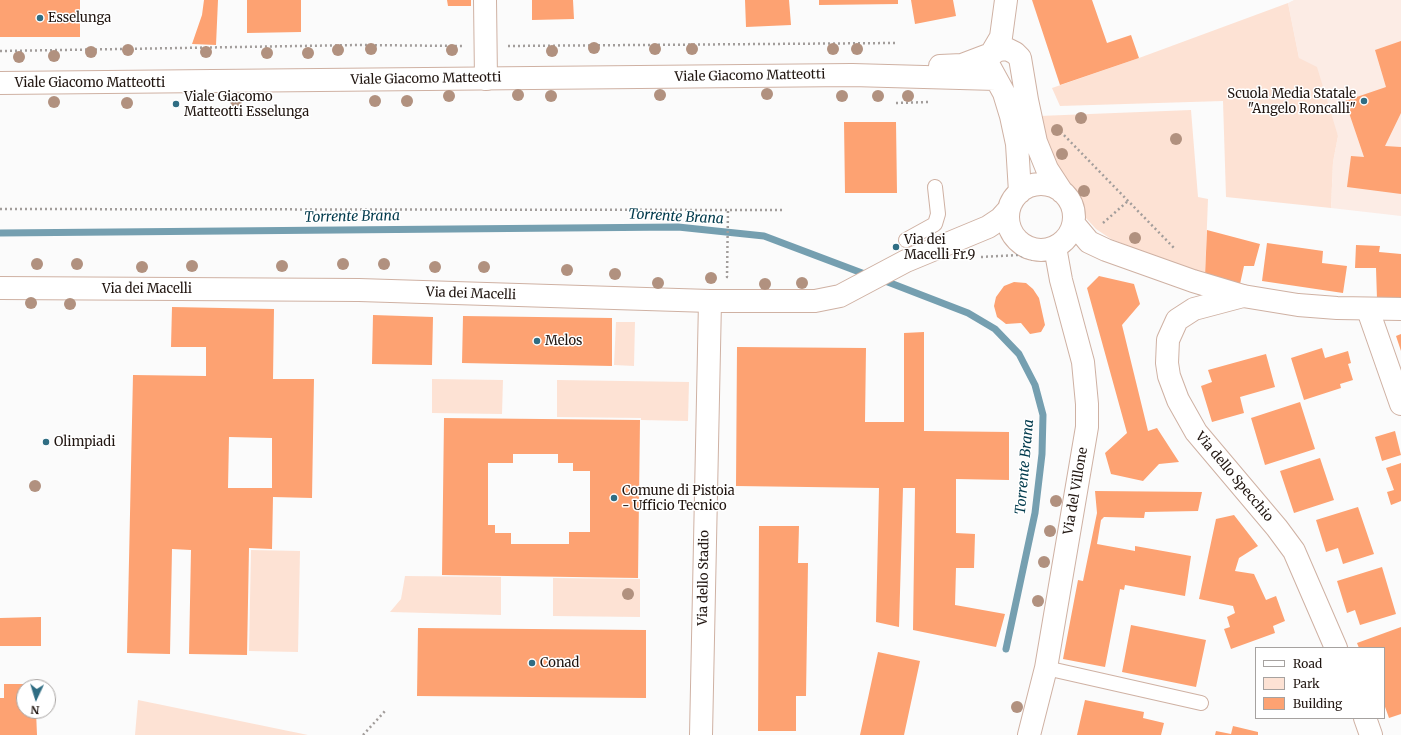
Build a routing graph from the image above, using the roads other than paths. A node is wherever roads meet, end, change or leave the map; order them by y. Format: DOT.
graph roads {
  1 [pos="485,0"];
  2 [pos="1008,0"];
  3 [pos="991,54"];
  4 [pos="1018,55"];
  5 [pos="852,75"];
  6 [pos="486,79"];
  7 [pos="996,79"];
  8 [pos="0,83"];
  9 [pos="935,186"];
  10 [pos="1062,192"];
  11 [pos="1015,200"];
  12 [pos="1074,224"];
  13 [pos="1055,247"];
  14 [pos="906,250"];
  15 [pos="0,288"];
  16 [pos="1243,296"];
  17 [pos="710,301"];
  18 [pos="1401,309"];
  19 [pos="1368,310"];
  20 [pos="1401,404"];
  21 [pos="1336,647"];
  22 [pos="1046,668"];
  23 [pos="1201,703"];
  24 [pos="1365,719"];
  25 [pos="701,735"];
  26 [pos="1029,735"];
  27 [pos="1371,735"];
  1 -- 6 [label="street"];
  2 -- 3 [label="street"];
  2 -- 4 [label="street"];
  3 -- 4 [label="street"];
  3 -- 5 [label="street"];
  3 -- 7 [label="street"];
  4 -- 10 [label="street"];
  5 -- 6 [label="street, Viale Giacomo Matteotti"];
  5 -- 7 [label="street"];
  6 -- 8 [label="street, Viale Giacomo Matteotti"];
  7 -- 11 [label="street"];
  9 -- 14 [label="lane"];
  10 -- 11 [label="street"];
  10 -- 12 [label="street"];
  11 -- 13 [label="street"];
  11 -- 14 [label="street, Via dei Macelli"];
  12 -- 13 [label="street"];
  12 -- 16 [label="street, Via dello Specchio"];
  13 -- 22 [label="street, Via del Villone"];
  14 -- 17 [label="street, Via dei Macelli"];
  15 -- 17 [label="street, Via dei Macelli"];
  16 -- 19 [label="street, Via dello Specchio"];
  16 -- 21 [label="street, Via dello Specchio"];
  17 -- 25 [label="street, Via dello Stadio"];
  18 -- 19 [label="street, Via dello Specchio"];
  19 -- 20 [label="street"];
  22 -- 23 [label="lane"];
  22 -- 26 [label="street, Via del Villone"];
  24 -- 27 [label="street"];
}
